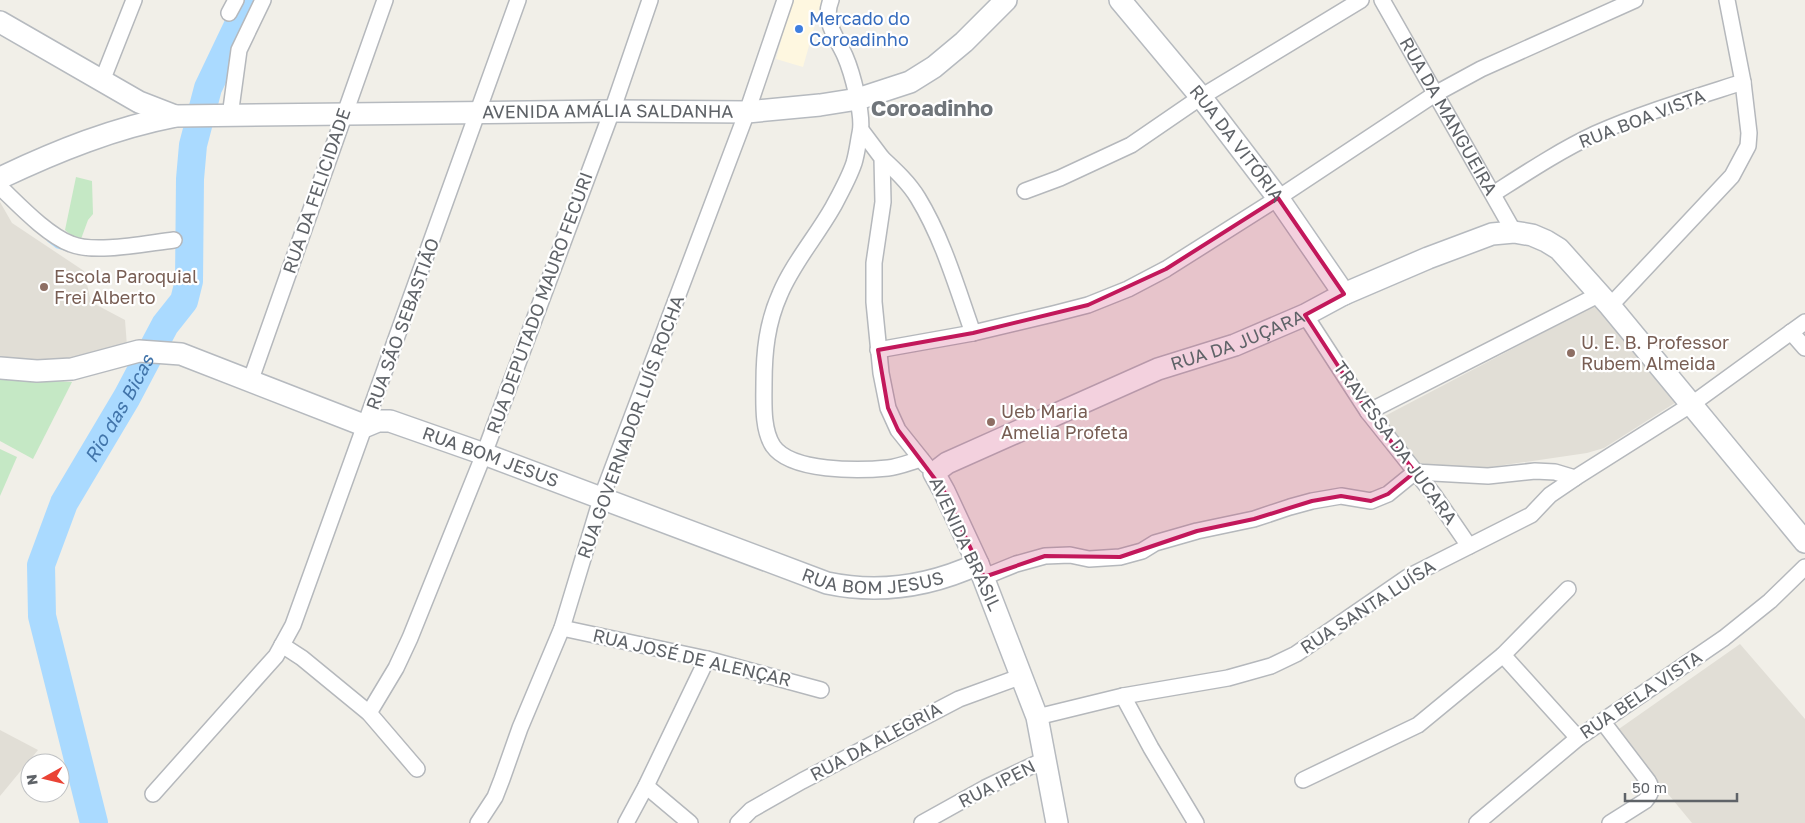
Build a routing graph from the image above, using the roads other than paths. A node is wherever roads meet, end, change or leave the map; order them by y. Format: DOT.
graph roads {
  1 [pos="134,0"];
  2 [pos="263,0"];
  3 [pos="385,0"];
  4 [pos="518,0"];
  5 [pos="650,0"];
  6 [pos="785,0"];
  7 [pos="831,0"];
  8 [pos="1006,0"];
  9 [pos="1120,0"];
  10 [pos="1361,0"];
  11 [pos="1382,0"];
  12 [pos="1636,0"];
  13 [pos="1727,0"];
  14 [pos="0,22"];
  15 [pos="102,81"];
  16 [pos="1743,82"];
  17 [pos="1435,94"];
  18 [pos="1201,97"];
  19 [pos="858,99"];
  20 [pos="139,102"];
  21 [pos="612,111"];
  22 [pos="747,112"];
  23 [pos="478,113"];
  24 [pos="344,114"];
  25 [pos="181,116"];
  26 [pos="224,116"];
  27 [pos="139,123"];
  28 [pos="861,130"];
  29 [pos="882,158"];
  30 [pos="0,178"];
  31 [pos="0,187"];
  32 [pos="1026,191"];
  33 [pos="1493,194"];
  34 [pos="1278,198"];
  35 [pos="1514,232"];
  36 [pos="174,240"];
  37 [pos="1344,294"];
  38 [pos="1605,300"];
  39 [pos="1305,315"];
  40 [pos="1805,322"];
  41 [pos="1791,332"];
  42 [pos="973,333"];
  43 [pos="1805,348"];
  44 [pos="878,350"];
  45 [pos="0,368"];
  46 [pos="250,382"];
  47 [pos="1692,404"];
  48 [pos="1368,412"];
  49 [pos="366,426"];
  50 [pos="484,454"];
  51 [pos="927,466"];
  52 [pos="1415,472"];
  53 [pos="1575,478"];
  54 [pos="601,499"];
  55 [pos="1805,542"];
  56 [pos="1469,546"];
  57 [pos="1805,567"];
  58 [pos="981,570"];
  59 [pos="1568,589"];
  60 [pos="562,628"];
  61 [pos="282,645"];
  62 [pos="1503,655"];
  63 [pos="706,659"];
  64 [pos="1022,676"];
  65 [pos="821,690"];
  66 [pos="1123,696"];
  67 [pos="369,713"];
  68 [pos="1037,717"];
  69 [pos="1603,722"];
  70 [pos="1578,738"];
  71 [pos="1046,759"];
  72 [pos="417,769"];
  73 [pos="1303,780"];
  74 [pos="646,786"];
  75 [pos="153,794"];
  76 [pos="478,823"];
  77 [pos="626,823"];
  78 [pos="690,823"];
  79 [pos="738,823"];
  80 [pos="922,823"];
  81 [pos="1057,823"];
  82 [pos="1196,823"];
  83 [pos="1478,823"];
  84 [pos="1610,823"];
  1 -- 15 [label="street"];
  2 -- 26 [label="street"];
  3 -- 24 [label="street, RUA DA FELICIDADE"];
  4 -- 23 [label="street, RUA SÃO SEBASTIÃO"];
  5 -- 21 [label="street"];
  6 -- 22 [label="street, RUA GOVERNADOR LUÍS ROCHA"];
  7 -- 19 [label="street"];
  8 -- 19 [label="street, AVENIDA AMÁLIA SALDANHA"];
  9 -- 18 [label="street, RUA DA VITÓRIA"];
  10 -- 18 [label="street"];
  11 -- 17 [label="street, RUA DA MANGUEIRA"];
  12 -- 17 [label="street"];
  13 -- 16 [label="street"];
  14 -- 15 [label="street, AVENIDA AMÁLIA SALDANHA"];
  15 -- 20 [label="street, AVENIDA AMÁLIA SALDANHA"];
  16 -- 33 [label="street, RUA BOA VISTA"];
  16 -- 38 [label="street"];
  17 -- 33 [label="street, RUA DA MANGUEIRA"];
  17 -- 34 [label="street"];
  18 -- 32 [label="street"];
  18 -- 34 [label="street, RUA DA VITÓRIA"];
  19 -- 22 [label="street, AVENIDA AMÁLIA SALDANHA"];
  19 -- 28 [label="street"];
  20 -- 25 [label="street, AVENIDA AMÁLIA SALDANHA"];
  20 -- 27 [label="street"];
  21 -- 22 [label="street, AVENIDA AMÁLIA SALDANHA"];
  21 -- 23 [label="street, AVENIDA AMÁLIA SALDANHA"];
  21 -- 50 [label="street, RUA DEPUTADO MAURO FECURI"];
  22 -- 54 [label="street, RUA GOVERNADOR LUÍS ROCHA"];
  23 -- 24 [label="street, AVENIDA AMÁLIA SALDANHA"];
  23 -- 49 [label="street, RUA SÃO SEBASTIÃO"];
  24 -- 26 [label="street, AVENIDA AMÁLIA SALDANHA"];
  24 -- 46 [label="street, RUA DA FELICIDADE"];
  25 -- 26 [label="street, AVENIDA AMÁLIA SALDANHA"];
  25 -- 27 [label="street, AVENIDA AMÁLIA SALDANHA"];
  27 -- 30 [label="street, AVENIDA AMÁLIA SALDANHA"];
  28 -- 29 [label="street"];
  28 -- 51 [label="street"];
  29 -- 42 [label="street"];
  29 -- 44 [label="street, AVENIDA BRASIL"];
  31 -- 36 [label="street"];
  33 -- 35 [label="street, RUA DA MANGUEIRA"];
  34 -- 37 [label="street, RUA DA VITÓRIA"];
  34 -- 42 [label="street"];
  35 -- 37 [label="street, RUA DA JUÇARA"];
  35 -- 38 [label="street, RUA DA JUÇARA"];
  37 -- 39 [label="street, RUA DA JUÇARA"];
  38 -- 47 [label="street"];
  38 -- 48 [label="street"];
  39 -- 48 [label="street, TRAVESSA DA JUCARA"];
  39 -- 51 [label="street, RUA DA JUÇARA"];
  40 -- 41 [label="street, RUA SANTA LUÍSA"];
  41 -- 43 [label="street"];
  41 -- 47 [label="street, RUA SANTA LUÍSA"];
  42 -- 44 [label="street"];
  44 -- 51 [label="street, AVENIDA BRASIL"];
  45 -- 46 [label="street"];
  46 -- 49 [label="street"];
  47 -- 53 [label="street, RUA SANTA LUÍSA"];
  47 -- 55 [label="street"];
  48 -- 52 [label="street, TRAVESSA DA JUCARA"];
  49 -- 50 [label="street, RUA BOM JESUS"];
  49 -- 61 [label="street, RUA SÃO SEBASTIÃO"];
  50 -- 54 [label="street, RUA BOM JESUS"];
  50 -- 67 [label="street, RUA DEPUTADO MAURO FECURI"];
  51 -- 58 [label="street, AVENIDA BRASIL"];
  52 -- 53 [label="street"];
  52 -- 56 [label="street, TRAVESSA DA JUCARA"];
  52 -- 58 [label="street"];
  53 -- 56 [label="street, RUA SANTA LUÍSA"];
  54 -- 58 [label="street, RUA BOM JESUS"];
  54 -- 60 [label="street, RUA GOVERNADOR LUÍS ROCHA"];
  56 -- 66 [label="street, RUA SANTA LUÍSA"];
  57 -- 69 [label="street, RUA BELA VISTA"];
  58 -- 64 [label="street, AVENIDA BRASIL"];
  59 -- 62 [label="street"];
  60 -- 63 [label="street, RUA JOSÉ DE ALENÇAR"];
  60 -- 76 [label="street, RUA GOVERNADOR LUÍS ROCHA"];
  61 -- 67 [label="street"];
  61 -- 75 [label="street, RUA SÃO SEBASTIÃO"];
  62 -- 70 [label="street"];
  62 -- 73 [label="street"];
  63 -- 65 [label="street, RUA JOSÉ DE ALENÇAR"];
  63 -- 74 [label="street"];
  64 -- 68 [label="street, AVENIDA BRASIL"];
  64 -- 79 [label="street, RUA DA ALEGRIA"];
  66 -- 68 [label="street, RUA SANTA LUÍSA"];
  66 -- 82 [label="street"];
  67 -- 72 [label="street"];
  68 -- 71 [label="street, AVENIDA BRASIL"];
  69 -- 70 [label="street, RUA BELA VISTA"];
  69 -- 84 [label="street"];
  70 -- 83 [label="street, RUA BELA VISTA"];
  71 -- 80 [label="street, RUA IPEN"];
  71 -- 81 [label="street, AVENIDA BRASIL"];
  74 -- 77 [label="street"];
  74 -- 78 [label="street"];
}
